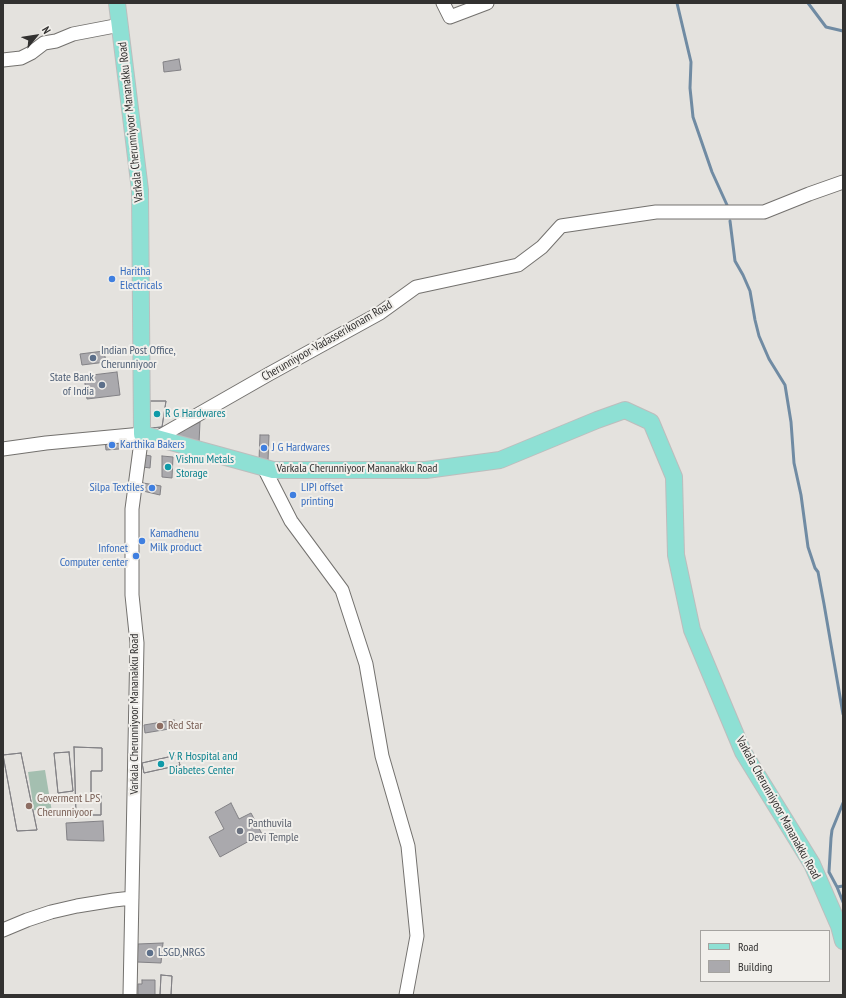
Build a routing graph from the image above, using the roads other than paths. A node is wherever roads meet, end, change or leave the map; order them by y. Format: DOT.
graph roads {
  1 [pos="117,3"];
  2 [pos="443,3"];
  3 [pos="486,3"];
  4 [pos="120,25"];
  5 [pos="3,60"];
  6 [pos="843,182"];
  7 [pos="149,436"];
  8 [pos="3,449"];
  9 [pos="264,468"];
  10 [pos="132,898"];
  11 [pos="3,930"];
  12 [pos="842,931"];
  13 [pos="130,995"];
  14 [pos="406,995"];
  1 -- 4 [label="main road, Varkala Cherunniyoor Mananakku Road"];
  2 -- 3 [label="street"];
  4 -- 5 [label="street"];
  4 -- 7 [label="main road, Varkala Cherunniyoor Mananakku Road"];
  6 -- 7 [label="street, Cherunniyoor-Vadasserikonam Road"];
  7 -- 8 [label="street"];
  7 -- 9 [label="main road, Varkala Cherunniyoor Mananakku Road"];
  7 -- 10 [label="street, Varkala Cherunniyoor Mananakku Road"];
  9 -- 12 [label="main road, Varkala Cherunniyoor Mananakku Road"];
  9 -- 14 [label="street"];
  10 -- 11 [label="street"];
  10 -- 13 [label="street, Varkala Cherunniyoor Mananakku Road"];
}
